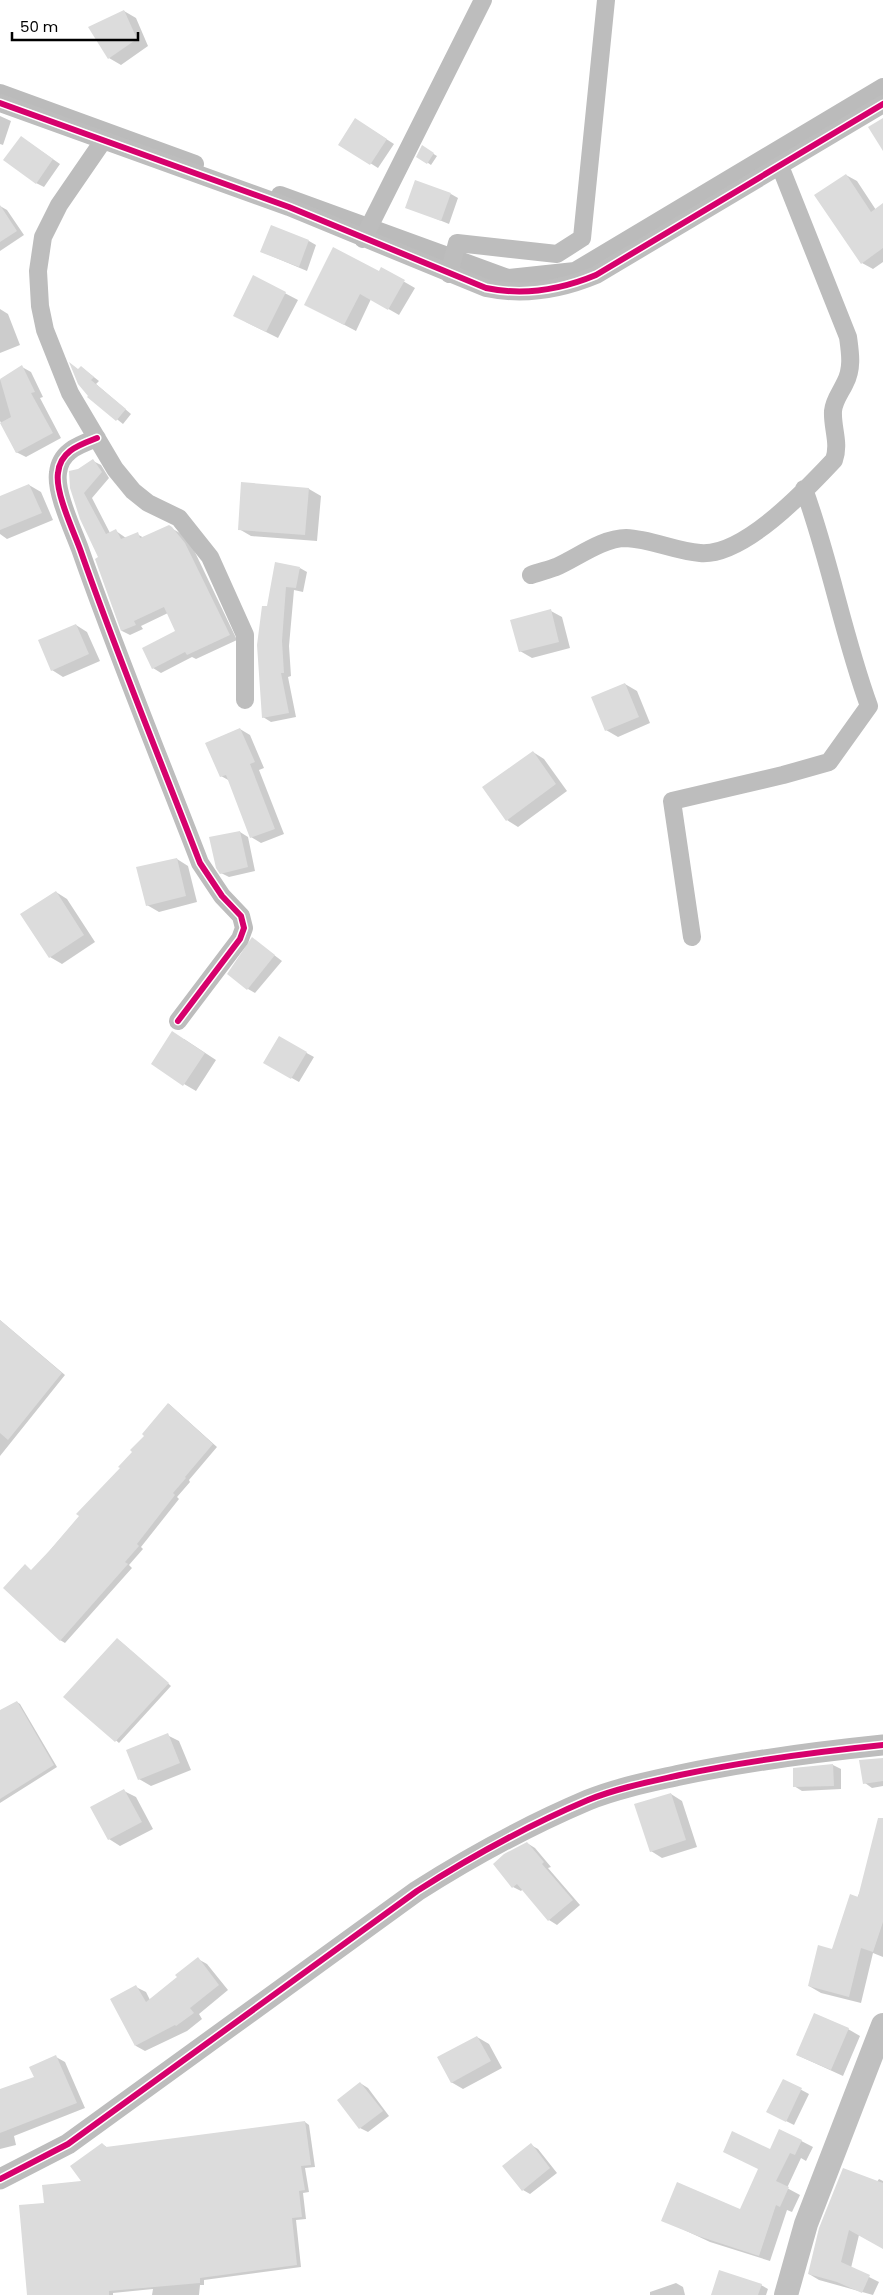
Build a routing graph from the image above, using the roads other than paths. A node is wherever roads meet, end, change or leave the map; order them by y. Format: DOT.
graph roads {
  1 [pos="483,0"];
  2 [pos="606,0"];
  3 [pos="0,103"];
  4 [pos="883,104"];
  5 [pos="103,141"];
  6 [pos="780,166"];
  7 [pos="363,239"];
  8 [pos="449,274"];
  9 [pos="97,438"];
  10 [pos="804,489"];
  11 [pos="531,575"];
  12 [pos="244,700"];
  13 [pos="692,937"];
  14 [pos="178,1021"];
  15 [pos="883,1745"];
  16 [pos="883,2025"];
  17 [pos="0,2179"];
  18 [pos="786,2295"];
  1 -- 7 [label="street"];
  2 -- 8 [label="street"];
  3 -- 5 [label="street"];
  4 -- 6 [label="street"];
  5 -- 7 [label="street"];
  5 -- 9 [label="street"];
  6 -- 8 [label="street"];
  6 -- 10 [label="street"];
  7 -- 8 [label="street"];
  9 -- 12 [label="street"];
  9 -- 14 [label="street"];
  10 -- 11 [label="street"];
  10 -- 13 [label="street"];
  15 -- 17 [label="street"];
  16 -- 18 [label="main road"];
}
